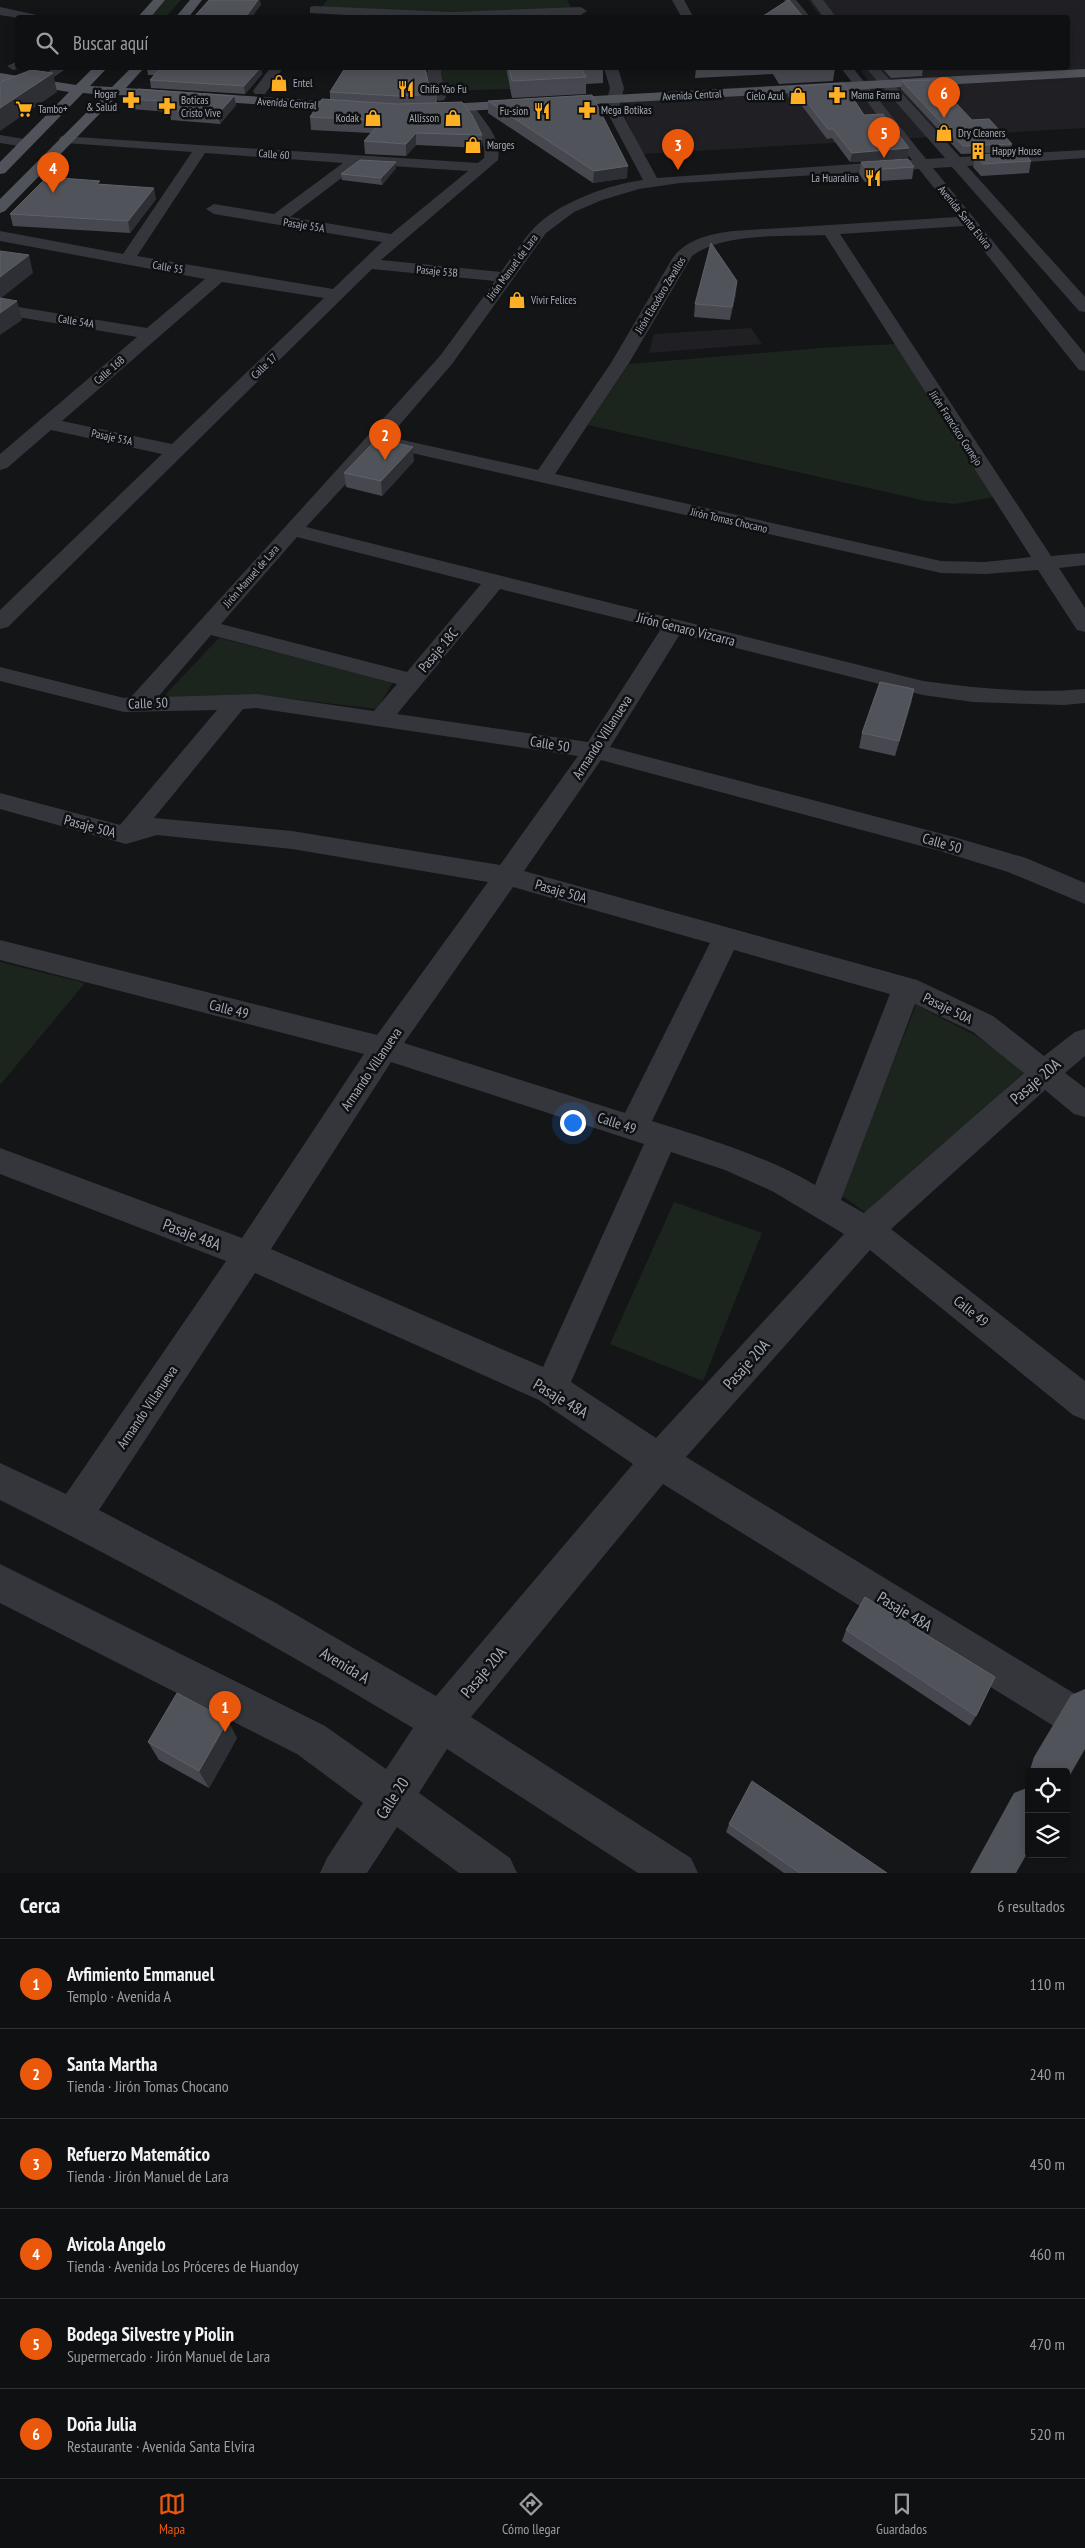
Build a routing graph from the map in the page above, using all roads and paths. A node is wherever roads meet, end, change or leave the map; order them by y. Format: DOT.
graph roads {
  1 [pos="158,0"];
  2 [pos="196,0"];
  3 [pos="575,0"];
  4 [pos="678,0"];
  5 [pos="790,0"];
  6 [pos="816,0"];
  7 [pos="22,3"];
  8 [pos="314,9"];
  9 [pos="3,12"];
  10 [pos="583,14"];
  11 [pos="18,15"];
  12 [pos="146,15"];
  13 [pos="184,15"];
  14 [pos="434,15"];
  15 [pos="518,15"];
  16 [pos="686,15"];
  17 [pos="802,15"];
  18 [pos="828,15"];
  19 [pos="1085,63"];
  20 [pos="1070,64"];
  21 [pos="57,70"];
  22 [pos="98,70"];
  23 [pos="136,70"];
  24 [pos="275,70"];
  25 [pos="435,70"];
  26 [pos="611,70"];
  27 [pos="968,70"];
  28 [pos="1085,73"];
  29 [pos="878,75"];
  30 [pos="853,76"];
  31 [pos="0,77"];
  32 [pos="86,84"];
  33 [pos="121,87"];
  34 [pos="260,91"];
  35 [pos="616,94"];
  36 [pos="439,97"];
  37 [pos="467,107"];
  38 [pos="0,139"];
  39 [pos="66,139"];
  40 [pos="26,143"];
  41 [pos="201,149"];
  42 [pos="1085,154"];
  43 [pos="356,160"];
  44 [pos="955,162"];
  45 [pos="922,164"];
  46 [pos="481,168"];
  47 [pos="0,170"];
  48 [pos="652,183"];
  49 [pos="0,208"];
  50 [pos="214,209"];
  51 [pos="276,220"];
  52 [pos="967,221"];
  53 [pos="829,229"];
  54 [pos="0,236"];
  55 [pos="394,239"];
  56 [pos="127,259"];
  57 [pos="369,264"];
  58 [pos="218,276"];
  59 [pos="505,277"];
  60 [pos="337,295"];
  61 [pos="1085,307"];
  62 [pos="0,309"];
  63 [pos="151,334"];
  64 [pos="1085,366"];
  65 [pos="47,423"];
  66 [pos="376,440"];
  67 [pos="176,450"];
  68 [pos="0,464"];
  69 [pos="543,477"];
  70 [pos="292,530"];
  71 [pos="1085,559"];
  72 [pos="1044,563"];
  73 [pos="495,581"];
  74 [pos="0,622"];
  75 [pos="1085,625"];
  76 [pos="674,626"];
  77 [pos="207,627"];
  78 [pos="0,674"];
  79 [pos="412,681"];
  80 [pos="1084,698"];
  81 [pos="236,702"];
  82 [pos="139,703"];
  83 [pos="380,718"];
  84 [pos="595,751"];
  85 [pos="0,801"];
  86 [pos="126,835"];
  87 [pos="505,876"];
  88 [pos="1085,894"];
  89 [pos="726,938"];
  90 [pos="0,950"];
  91 [pos="907,988"];
  92 [pos="1085,1040"];
  93 [pos="384,1048"];
  94 [pos="1044,1073"];
  95 [pos="1085,1104"];
  96 [pos="648,1133"];
  97 [pos="0,1161"];
  98 [pos="824,1205"];
  99 [pos="867,1231"];
  100 [pos="249,1255"];
  101 [pos="551,1388"];
  102 [pos="1085,1403"];
  103 [pos="659,1460"];
  104 [pos="0,1481"];
  105 [pos="73,1516"];
  106 [pos="0,1583"];
  107 [pos="1082,1714"];
  108 [pos="441,1722"];
  109 [pos="1051,1768"];
  110 [pos="392,1798"];
  111 [pos="1026,1813"];
  112 [pos="342,1873"];
  113 [pos="495,1873"];
  114 [pos="676,1873"];
  115 [pos="992,1873"];
  1 -- 12 [label="main road"];
  2 -- 13 [label="main road"];
  3 -- 10 [label="street"];
  4 -- 16 [label="street"];
  5 -- 17 [label="street"];
  6 -- 18 [label="street"];
  7 -- 9 [label="street"];
  8 -- 14 [label="street"];
  9 -- 11 [label="street"];
  10 -- 15 [label="street"];
  19 -- 20 [label="main road"];
  21 -- 32 [label="main road, Avenida Central"];
  22 -- 32 [label="main road"];
  23 -- 33 [label="main road"];
  24 -- 34 [label="street"];
  25 -- 36 [label="street"];
  26 -- 35 [label="street"];
  27 -- 29 [label="main road, Avenida Central"];
  28 -- 29 [label="main road, Avenida Central"];
  29 -- 30 [label="main road, Avenida Central"];
  29 -- 44 [label="street"];
  30 -- 35 [label="main road, Avenida Central"];
  30 -- 45 [label="street, Avenida Santa Elvira"];
  31 -- 32 [label="main road, Avenida Central"];
  32 -- 33 [label="main road, Avenida Central"];
  32 -- 40 [label="main road"];
  33 -- 34 [label="main road, Avenida Central"];
  33 -- 34 [label="main road, Avenida Central"];
  33 -- 39 [label="main road"];
  35 -- 36 [label="main road, Avenida Central"];
  35 -- 37 [label="main road, Avenida Central"];
  35 -- 48 [label="street"];
  36 -- 37 [label="main road, Avenida Central"];
  37 -- 46 [label="street, Calle 17"];
  38 -- 40 [label="street"];
  39 -- 41 [label="street, Calle 60"];
  39 -- 49 [label="main road"];
  40 -- 47 [label="main road"];
  41 -- 43 [label="street, Calle 60"];
  41 -- 56 [label="street"];
  42 -- 44 [label="street, Jirón Manuel de Lara"];
  43 -- 46 [label="street, Calle 60"];
  43 -- 51 [label="street"];
  44 -- 45 [label="street, Jirón Manuel de Lara"];
  44 -- 61 [label="street"];
  45 -- 48 [label="street, Jirón Manuel de Lara"];
  45 -- 52 [label="street, Avenida Santa Elvira"];
  46 -- 55 [label="street, Calle 17"];
  48 -- 59 [label="street, Jirón Manuel de Lara"];
  50 -- 51 [label="street, Pasaje 55A"];
  51 -- 55 [label="street, Pasaje 55A"];
  52 -- 53 [label="street, Jirón Eleodoro Zevallos"];
  52 -- 64 [label="street, Avenida Santa Elvira"];
  53 -- 69 [label="street, Jirón Eleodoro Zevallos"];
  53 -- 72 [label="street, Jirón Francisco Cornejo"];
  54 -- 56 [label="street, Calle 55"];
  55 -- 57 [label="street, Calle 17"];
  56 -- 58 [label="street, Calle 55"];
  57 -- 59 [label="street, Pasaje 53B"];
  57 -- 60 [label="street, Calle 17"];
  58 -- 60 [label="street, Calle 55"];
  58 -- 63 [label="street, Calle 16B"];
  59 -- 66 [label="street, Jirón Manuel de Lara"];
  60 -- 67 [label="street, Calle 17"];
  62 -- 63 [label="street, Calle 54A"];
  63 -- 65 [label="street, Calle 16B"];
  65 -- 67 [label="street, Pasaje 53A"];
  65 -- 68 [label="street, Calle 16B"];
  66 -- 69 [label="street, Jirón Tomas Chocano"];
  66 -- 70 [label="street, Jirón Manuel de Lara"];
  67 -- 74 [label="street, Calle 17"];
  69 -- 72 [label="street, Jirón Tomas Chocano"];
  70 -- 73 [label="street, Jirón Genaro Vizcarra"];
  70 -- 77 [label="street, Jirón Manuel de Lara"];
  71 -- 72 [label="street, Jirón Tomas Chocano"];
  72 -- 75 [label="street, Jirón Francisco Cornejo"];
  73 -- 76 [label="street, Jirón Genaro Vizcarra"];
  73 -- 79 [label="street, Pasaje 18C"];
  76 -- 80 [label="street, Jirón Genaro Vizcarra"];
  76 -- 84 [label="street, Armando Villanueva"];
  77 -- 79 [label="street"];
  77 -- 82 [label="street, Jirón Manuel de Lara"];
  78 -- 82 [label="street, Calle 50"];
  79 -- 83 [label="street, Pasaje 18C"];
  81 -- 82 [label="street, Calle 50"];
  81 -- 83 [label="street, Calle 50"];
  81 -- 86 [label="street"];
  83 -- 84 [label="street, Calle 50"];
  84 -- 87 [label="street, Armando Villanueva"];
  84 -- 88 [label="street, Calle 50"];
  85 -- 86 [label="street, Pasaje 50A"];
  86 -- 87 [label="street, Pasaje 50A"];
  87 -- 89 [label="street, Pasaje 50A"];
  87 -- 93 [label="street, Armando Villanueva"];
  89 -- 91 [label="street, Pasaje 50A"];
  89 -- 96 [label="street"];
  90 -- 93 [label="street, Calle 49"];
  91 -- 94 [label="street, Pasaje 50A"];
  91 -- 98 [label="street"];
  92 -- 94 [label="street, Pasaje 20A"];
  93 -- 96 [label="street, Calle 49"];
  93 -- 100 [label="street, Armando Villanueva"];
  94 -- 95 [label="street, Pasaje 50A"];
  94 -- 99 [label="street, Pasaje 20A"];
  96 -- 98 [label="street, Calle 49"];
  96 -- 101 [label="street"];
  97 -- 100 [label="street, Pasaje 48A"];
  98 -- 99 [label="street, Calle 49"];
  99 -- 102 [label="street, Calle 49"];
  99 -- 103 [label="street, Pasaje 20A"];
  100 -- 101 [label="street, Pasaje 48A"];
  100 -- 105 [label="street, Armando Villanueva"];
  101 -- 103 [label="street, Pasaje 48A"];
  103 -- 107 [label="street, Pasaje 48A"];
  103 -- 108 [label="street, Pasaje 20A"];
  104 -- 105 [label="street, Avenida A"];
  105 -- 108 [label="street, Avenida A"];
  106 -- 110 [label="street"];
  107 -- 109 [label="main road"];
  108 -- 110 [label="street, Calle 20"];
  108 -- 114 [label="street, Avenida A"];
  110 -- 112 [label="street, Calle 20"];
  110 -- 113 [label="street"];
  111 -- 115 [label="main road"];
}
